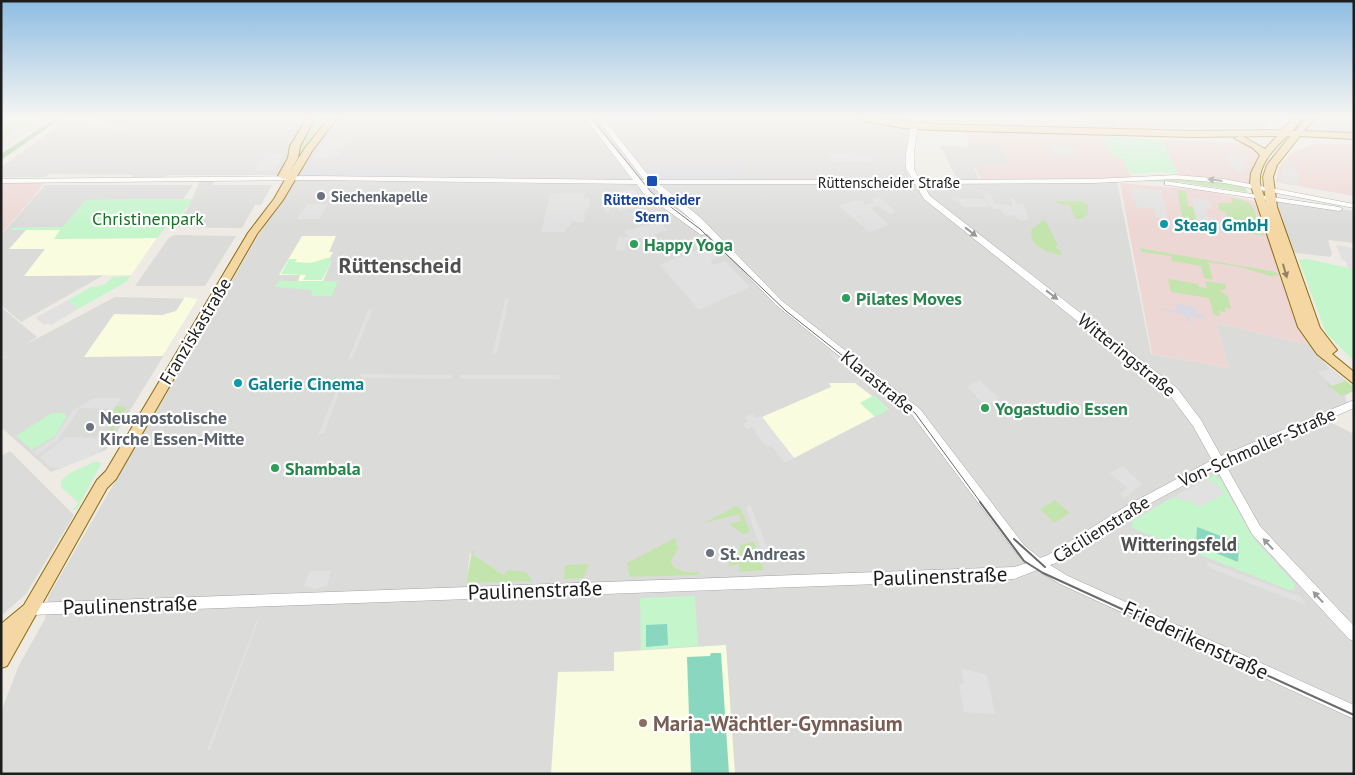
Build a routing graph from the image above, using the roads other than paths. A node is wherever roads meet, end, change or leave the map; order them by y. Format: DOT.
graph roads {
  1 [pos="293,154"];
  2 [pos="304,154"];
  3 [pos="616,154"];
  4 [pos="628,154"];
  5 [pos="910,154"];
  6 [pos="1265,154"];
  7 [pos="1280,154"];
  8 [pos="625,166"];
  9 [pos="286,178"];
  10 [pos="676,180"];
  11 [pos="1,181"];
  12 [pos="649,181"];
  13 [pos="917,181"];
  14 [pos="612,182"];
  15 [pos="638,182"];
  16 [pos="1265,192"];
  17 [pos="664,194"];
  18 [pos="1354,206"];
  19 [pos="1354,211"];
  20 [pos="715,240"];
  21 [pos="1354,370"];
  22 [pos="1354,379"];
  23 [pos="1354,404"];
  24 [pos="1218,462"];
  25 [pos="1162,491"];
  26 [pos="1039,566"];
  27 [pos="30,609"];
  28 [pos="1,635"];
  29 [pos="1354,635"];
  30 [pos="1,660"];
  31 [pos="1354,712"];
  1 -- 9 [label="main road"];
  2 -- 9 [label="main road"];
  3 -- 8 [label="street, Klarastraße"];
  4 -- 12 [label="street, Klarastraße"];
  5 -- 13 [label="street, Witteringstraße"];
  6 -- 16 [label="main road"];
  7 -- 16 [label="main road"];
  8 -- 14 [label="street"];
  8 -- 15 [label="street, Klarastraße"];
  9 -- 11 [label="street, Rüttenscheider Straße"];
  9 -- 14 [label="street, Rüttenscheider Straße"];
  9 -- 27 [label="main road, Franziskastraße"];
  10 -- 12 [label="street, Rüttenscheider Straße"];
  10 -- 13 [label="street, Rüttenscheider Straße"];
  10 -- 17 [label="street"];
  12 -- 15 [label="street, Rüttenscheider Straße"];
  12 -- 17 [label="street, Klarastraße"];
  13 -- 16 [label="street, Rüttenscheider Straße"];
  13 -- 24 [label="street, Witteringstraße, one-way"];
  14 -- 15 [label="street, Rüttenscheider Straße"];
  15 -- 20 [label="street, Klarastraße"];
  16 -- 18 [label="street"];
  16 -- 19 [label="street"];
  16 -- 21 [label="main road"];
  16 -- 22 [label="main road, one-way"];
  17 -- 20 [label="street, Klarastraße"];
  20 -- 26 [label="street, Klarastraße"];
  23 -- 24 [label="street, Von-Schmoller-Straße"];
  24 -- 25 [label="street, Von-Schmoller-Straße"];
  29 -- 24 [label="street, Witteringstraße, one-way"];
  25 -- 26 [label="street, Cäcilienstraße"];
  26 -- 27 [label="street, Paulinenstraße"];
  26 -- 31 [label="street, Friederikenstraße"];
  27 -- 28 [label="main road"];
  27 -- 30 [label="main road, Franziskastraße"];
}
